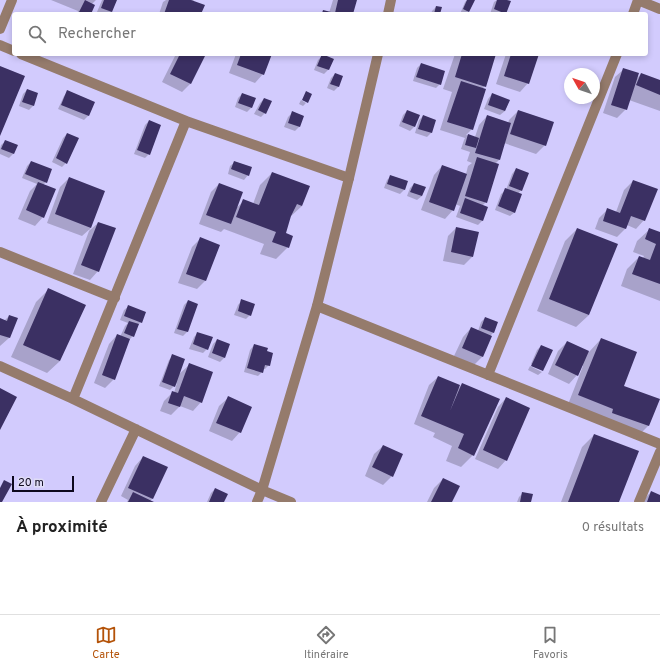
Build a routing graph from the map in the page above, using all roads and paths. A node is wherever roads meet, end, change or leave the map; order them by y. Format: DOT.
graph roads {
  1 [pos="12,0"];
  2 [pos="391,0"];
  3 [pos="638,0"];
  4 [pos="660,9"];
  5 [pos="388,12"];
  6 [pos="634,12"];
  7 [pos="0,29"];
  8 [pos="0,45"];
  9 [pos="12,50"];
  10 [pos="26,56"];
  11 [pos="378,56"];
  12 [pos="616,56"];
  13 [pos="186,122"];
  14 [pos="349,178"];
  15 [pos="0,252"];
  16 [pos="115,298"];
  17 [pos="317,306"];
  18 [pos="0,366"];
  19 [pos="488,375"];
  20 [pos="73,399"];
  21 [pos="136,429"];
  22 [pos="660,444"];
  23 [pos="660,452"];
  24 [pos="262,490"];
  25 [pos="101,502"];
  26 [pos="257,502"];
  27 [pos="291,502"];
  28 [pos="639,502"];
  1 -- 7 [label="street"];
  2 -- 5 [label="street"];
  3 -- 4 [label="street"];
  3 -- 6 [label="street"];
  8 -- 9 [label="street"];
  10 -- 13 [label="street"];
  11 -- 14 [label="street"];
  12 -- 19 [label="street"];
  13 -- 14 [label="street"];
  13 -- 16 [label="street"];
  14 -- 17 [label="street"];
  15 -- 16 [label="street"];
  16 -- 20 [label="street"];
  17 -- 19 [label="street"];
  17 -- 24 [label="street"];
  18 -- 20 [label="street"];
  19 -- 22 [label="street"];
  20 -- 21 [label="street"];
  21 -- 24 [label="street"];
  21 -- 25 [label="street"];
  23 -- 28 [label="street"];
  24 -- 26 [label="street"];
  24 -- 27 [label="street"];
}
